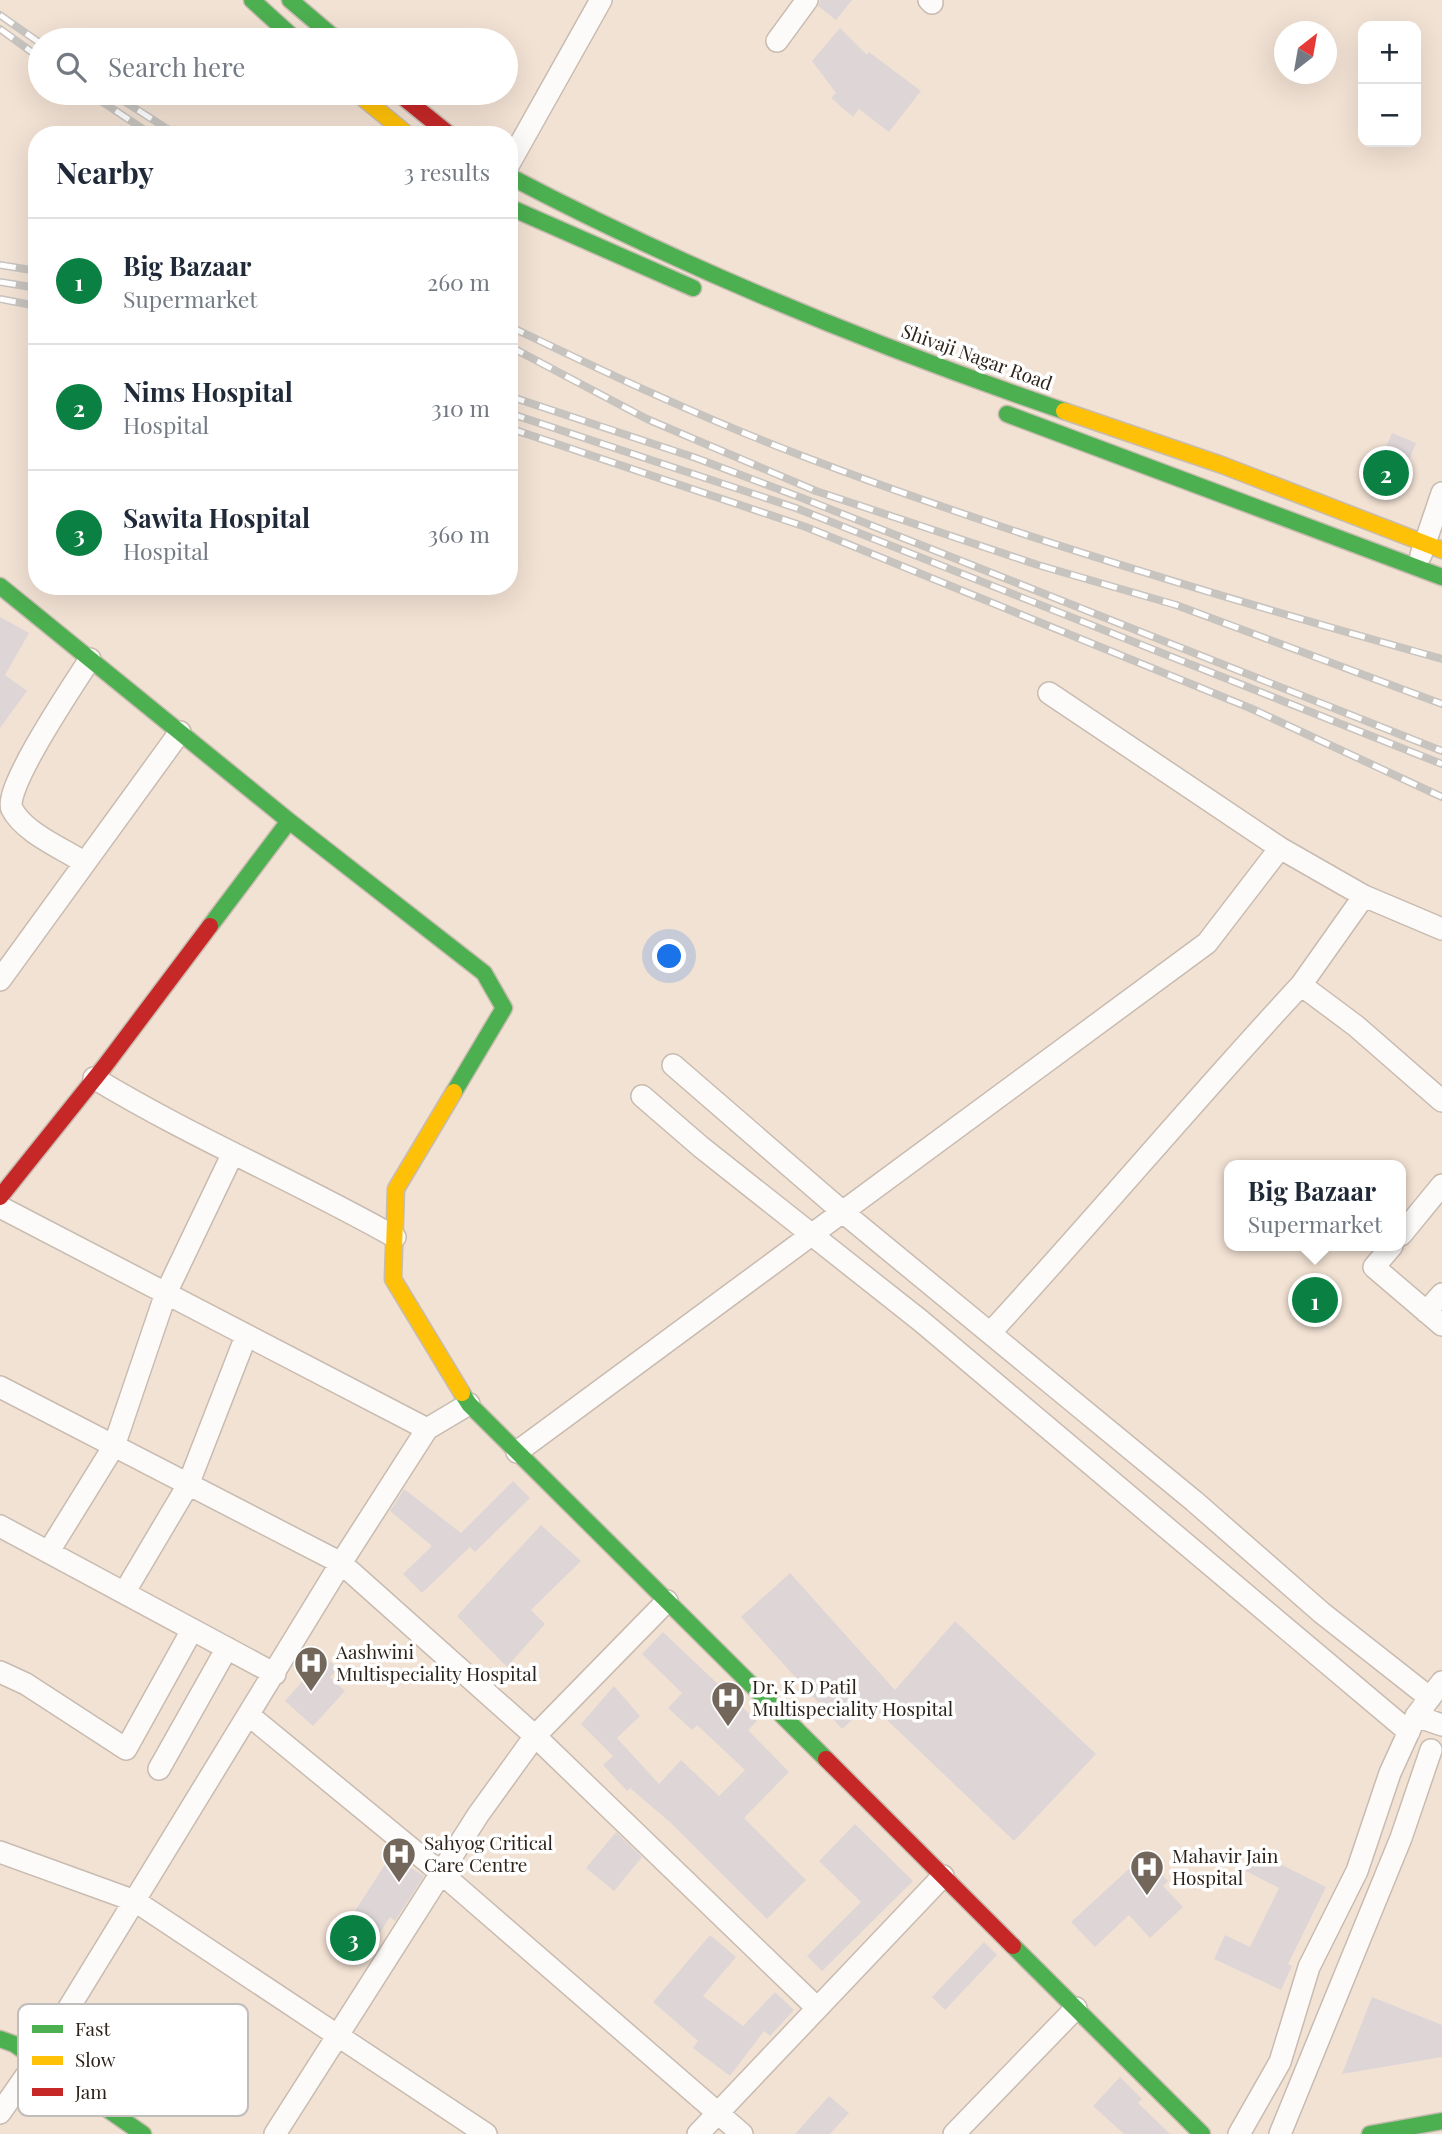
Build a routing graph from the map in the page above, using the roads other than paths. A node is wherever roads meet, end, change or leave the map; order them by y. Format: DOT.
graph roads {
  1 [pos="253,0"];
  2 [pos="290,0"];
  3 [pos="601,0"];
  4 [pos="807,0"];
  5 [pos="283,28"];
  6 [pos="323,28"];
  7 [pos="777,41"];
  8 [pos="372,105"];
  9 [pos="413,105"];
  10 [pos="397,126"];
  11 [pos="439,126"];
  12 [pos="518,148"];
  13 [pos="518,181"];
  14 [pos="518,212"];
  15 [pos="702,292"];
  16 [pos="998,410"];
  17 [pos="1442,493"];
  18 [pos="1433,546"];
  19 [pos="1417,566"];
  20 [pos="1442,577"];
  21 [pos="0,586"];
  22 [pos="90,659"];
  23 [pos="1049,693"];
  24 [pos="180,732"];
  25 [pos="289,821"];
  26 [pos="1280,848"];
  27 [pos="85,863"];
  28 [pos="1364,896"];
  29 [pos="1442,929"];
  30 [pos="0,980"];
  31 [pos="1301,985"];
  32 [pos="673,1065"];
  33 [pos="94,1078"];
  34 [pos="642,1096"];
  35 [pos="1442,1101"];
  36 [pos="233,1153"];
  37 [pos="1442,1185"];
  38 [pos="0,1197"];
  39 [pos="0,1206"];
  40 [pos="844,1213"];
  41 [pos="1406,1229"];
  42 [pos="815,1235"];
  43 [pos="395,1237"];
  44 [pos="1388,1251"];
  45 [pos="166,1293"];
  46 [pos="1442,1294"];
  47 [pos="1434,1319"];
  48 [pos="990,1333"];
  49 [pos="246,1336"];
  50 [pos="0,1387"];
  51 [pos="469,1404"];
  52 [pos="427,1429"];
  53 [pos="114,1446"];
  54 [pos="517,1452"];
  55 [pos="188,1485"];
  56 [pos="0,1526"];
  57 [pos="49,1551"];
  58 [pos="341,1563"];
  59 [pos="124,1593"];
  60 [pos="667,1601"];
  61 [pos="192,1630"];
  62 [pos="227,1648"];
  63 [pos="0,1672"];
  64 [pos="275,1674"];
  65 [pos="1436,1690"];
  66 [pos="250,1716"];
  67 [pos="1413,1724"];
  68 [pos="1442,1725"];
  69 [pos="535,1736"];
  70 [pos="1436,1755"];
  71 [pos="159,1769"];
  72 [pos="0,1852"];
  73 [pos="441,1873"];
  74 [pos="943,1876"];
  75 [pos="135,1901"];
  76 [pos="72,2004"];
  77 [pos="817,2008"];
  78 [pos="1076,2008"];
  79 [pos="339,2034"];
  80 [pos="0,2039"];
  81 [pos="18,2046"];
  82 [pos="18,2087"];
  83 [pos="0,2113"];
  84 [pos="717,2113"];
  85 [pos="117,2116"];
  86 [pos="1442,2121"];
  87 [pos="143,2134"];
  88 [pos="275,2134"];
  89 [pos="486,2134"];
  90 [pos="698,2134"];
  91 [pos="742,2134"];
  92 [pos="954,2134"];
  93 [pos="1202,2134"];
  94 [pos="1239,2134"];
  95 [pos="1280,2134"];
  96 [pos="1370,2134"];
  1 -- 5 [label="main road"];
  2 -- 6 [label="main road"];
  3 -- 12 [label="street"];
  4 -- 7 [label="street"];
  8 -- 10 [label="main road"];
  9 -- 11 [label="main road"];
  13 -- 18 [label="main road, Shivaji Nagar Road"];
  14 -- 15 [label="main road"];
  16 -- 19 [label="main road"];
  17 -- 18 [label="street"];
  18 -- 19 [label="street"];
  19 -- 20 [label="main road"];
  21 -- 22 [label="main road"];
  22 -- 24 [label="main road"];
  22 -- 27 [label="street"];
  23 -- 26 [label="street"];
  24 -- 25 [label="main road"];
  24 -- 27 [label="street"];
  25 -- 33 [label="main road"];
  25 -- 43 [label="main road"];
  26 -- 28 [label="street"];
  26 -- 40 [label="street"];
  27 -- 30 [label="street"];
  28 -- 29 [label="street"];
  28 -- 31 [label="street"];
  31 -- 35 [label="street"];
  31 -- 48 [label="street"];
  32 -- 40 [label="street"];
  33 -- 36 [label="street"];
  33 -- 38 [label="main road"];
  34 -- 42 [label="street"];
  36 -- 43 [label="street"];
  36 -- 45 [label="street"];
  37 -- 41 [label="street"];
  39 -- 45 [label="street"];
  40 -- 42 [label="street"];
  40 -- 48 [label="street"];
  42 -- 54 [label="street"];
  42 -- 67 [label="street"];
  43 -- 51 [label="main road"];
  44 -- 47 [label="street"];
  45 -- 49 [label="street"];
  45 -- 53 [label="street"];
  46 -- 47 [label="street"];
  48 -- 65 [label="street"];
  49 -- 52 [label="street"];
  49 -- 55 [label="street"];
  50 -- 53 [label="street"];
  51 -- 52 [label="street"];
  51 -- 54 [label="main road"];
  52 -- 58 [label="street"];
  53 -- 55 [label="street"];
  53 -- 57 [label="street"];
  54 -- 60 [label="main road"];
  55 -- 58 [label="street"];
  55 -- 59 [label="street"];
  56 -- 57 [label="street"];
  57 -- 59 [label="street"];
  58 -- 64 [label="street"];
  58 -- 69 [label="street"];
  59 -- 61 [label="street"];
  60 -- 69 [label="street"];
  60 -- 74 [label="main road"];
  61 -- 62 [label="street"];
  61 -- 63 [label="street"];
  62 -- 64 [label="street"];
  62 -- 71 [label="street"];
  64 -- 66 [label="street"];
  65 -- 67 [label="street"];
  66 -- 73 [label="street"];
  66 -- 75 [label="street"];
  67 -- 68 [label="street"];
  67 -- 70 [label="street"];
  67 -- 94 [label="street"];
  69 -- 73 [label="street"];
  69 -- 77 [label="street"];
  70 -- 95 [label="street"];
  72 -- 75 [label="street"];
  73 -- 79 [label="street"];
  73 -- 84 [label="street"];
  74 -- 77 [label="street"];
  74 -- 78 [label="main road"];
  75 -- 76 [label="street"];
  75 -- 79 [label="street"];
  77 -- 84 [label="street"];
  78 -- 92 [label="street"];
  78 -- 93 [label="main road"];
  79 -- 88 [label="street"];
  79 -- 89 [label="street"];
  80 -- 81 [label="main road"];
  82 -- 83 [label="street"];
  84 -- 90 [label="street"];
  84 -- 91 [label="street"];
  85 -- 87 [label="main road"];
  86 -- 96 [label="main road"];
}
